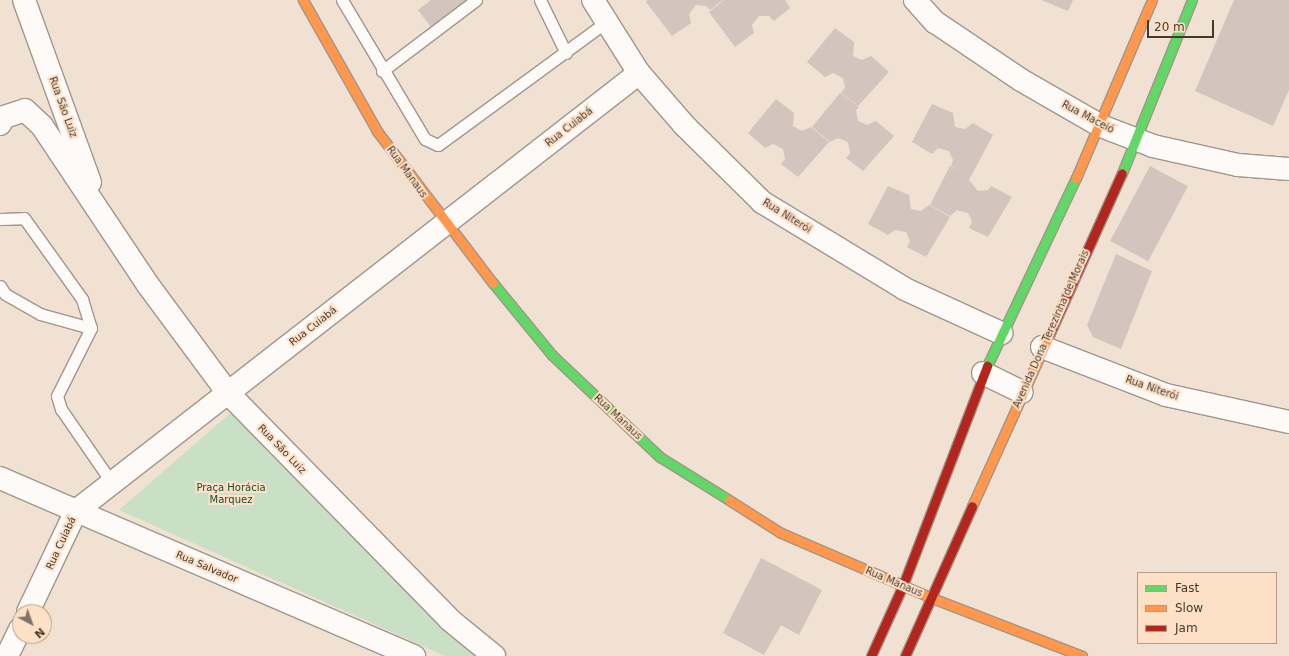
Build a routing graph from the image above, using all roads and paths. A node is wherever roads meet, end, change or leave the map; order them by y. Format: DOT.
graph roads {
  1 [pos="24,0"];
  2 [pos="303,0"];
  3 [pos="342,0"];
  4 [pos="476,0"];
  5 [pos="540,0"];
  6 [pos="592,0"];
  7 [pos="914,0"];
  8 [pos="1152,0"];
  9 [pos="1192,0"];
  10 [pos="606,22"];
  11 [pos="566,53"];
  12 [pos="382,71"];
  13 [pos="639,73"];
  14 [pos="0,124"];
  15 [pos="1101,126"];
  16 [pos="1136,140"];
  17 [pos="1289,169"];
  18 [pos="101,214"];
  19 [pos="0,219"];
  20 [pos="445,224"];
  21 [pos="0,286"];
  22 [pos="91,328"];
  23 [pos="1001,333"];
  24 [pos="1042,348"];
  25 [pos="983,373"];
  26 [pos="1022,392"];
  27 [pos="228,393"];
  28 [pos="1289,422"];
  29 [pos="0,478"];
  30 [pos="112,483"];
  31 [pos="76,511"];
  32 [pos="903,585"];
  33 [pos="932,598"];
  34 [pos="32,604"];
  35 [pos="13,644"];
  36 [pos="7,656"];
  37 [pos="414,656"];
  38 [pos="494,656"];
  39 [pos="871,656"];
  40 [pos="905,656"];
  41 [pos="1082,656"];
  1 -- 18 [label="street, Rua São Luiz"];
  2 -- 20 [label="main road, Rua Manaus"];
  3 -- 12 [label="lane"];
  4 -- 12 [label="lane"];
  5 -- 11 [label="lane"];
  6 -- 10 [label="street, Rua Niterói"];
  7 -- 15 [label="street, Rua Maceió"];
  8 -- 15 [label="main road"];
  9 -- 16 [label="main road, Avenida Dona Terezinha de Morais"];
  10 -- 11 [label="lane"];
  10 -- 13 [label="street, Rua Niterói"];
  11 -- 12 [label="lane"];
  13 -- 20 [label="street, Rua Cuiabá"];
  13 -- 23 [label="street, Rua Niterói"];
  14 -- 18 [label="street, Rua São Luiz"];
  15 -- 16 [label="street, Rua Maceió"];
  15 -- 23 [label="main road"];
  16 -- 17 [label="street, Rua Maceió"];
  16 -- 24 [label="main road, Avenida Dona Terezinha de Morais"];
  18 -- 27 [label="street, Rua São Luiz"];
  19 -- 22 [label="lane"];
  20 -- 27 [label="street, Rua Cuiabá"];
  20 -- 32 [label="main road, Rua Manaus"];
  21 -- 22 [label="lane"];
  22 -- 30 [label="lane"];
  23 -- 25 [label="main road"];
  24 -- 26 [label="main road, Avenida Dona Terezinha de Morais"];
  24 -- 28 [label="street, Rua Niterói"];
  25 -- 26 [label="street"];
  25 -- 32 [label="main road"];
  26 -- 33 [label="main road, Avenida Dona Terezinha de Morais"];
  27 -- 30 [label="street, Rua Cuiabá"];
  27 -- 38 [label="street, Rua São Luiz"];
  29 -- 31 [label="street, Rua Salvador"];
  30 -- 31 [label="street, Rua Cuiabá"];
  31 -- 34 [label="street, Rua Cuiabá"];
  31 -- 37 [label="street, Rua Salvador"];
  32 -- 33 [label="main road, Rua Manaus"];
  32 -- 39 [label="main road"];
  33 -- 40 [label="main road, Avenida Dona Terezinha de Morais"];
  33 -- 41 [label="main road, Rua Manaus"];
  35 -- 36 [label="street"];
}
